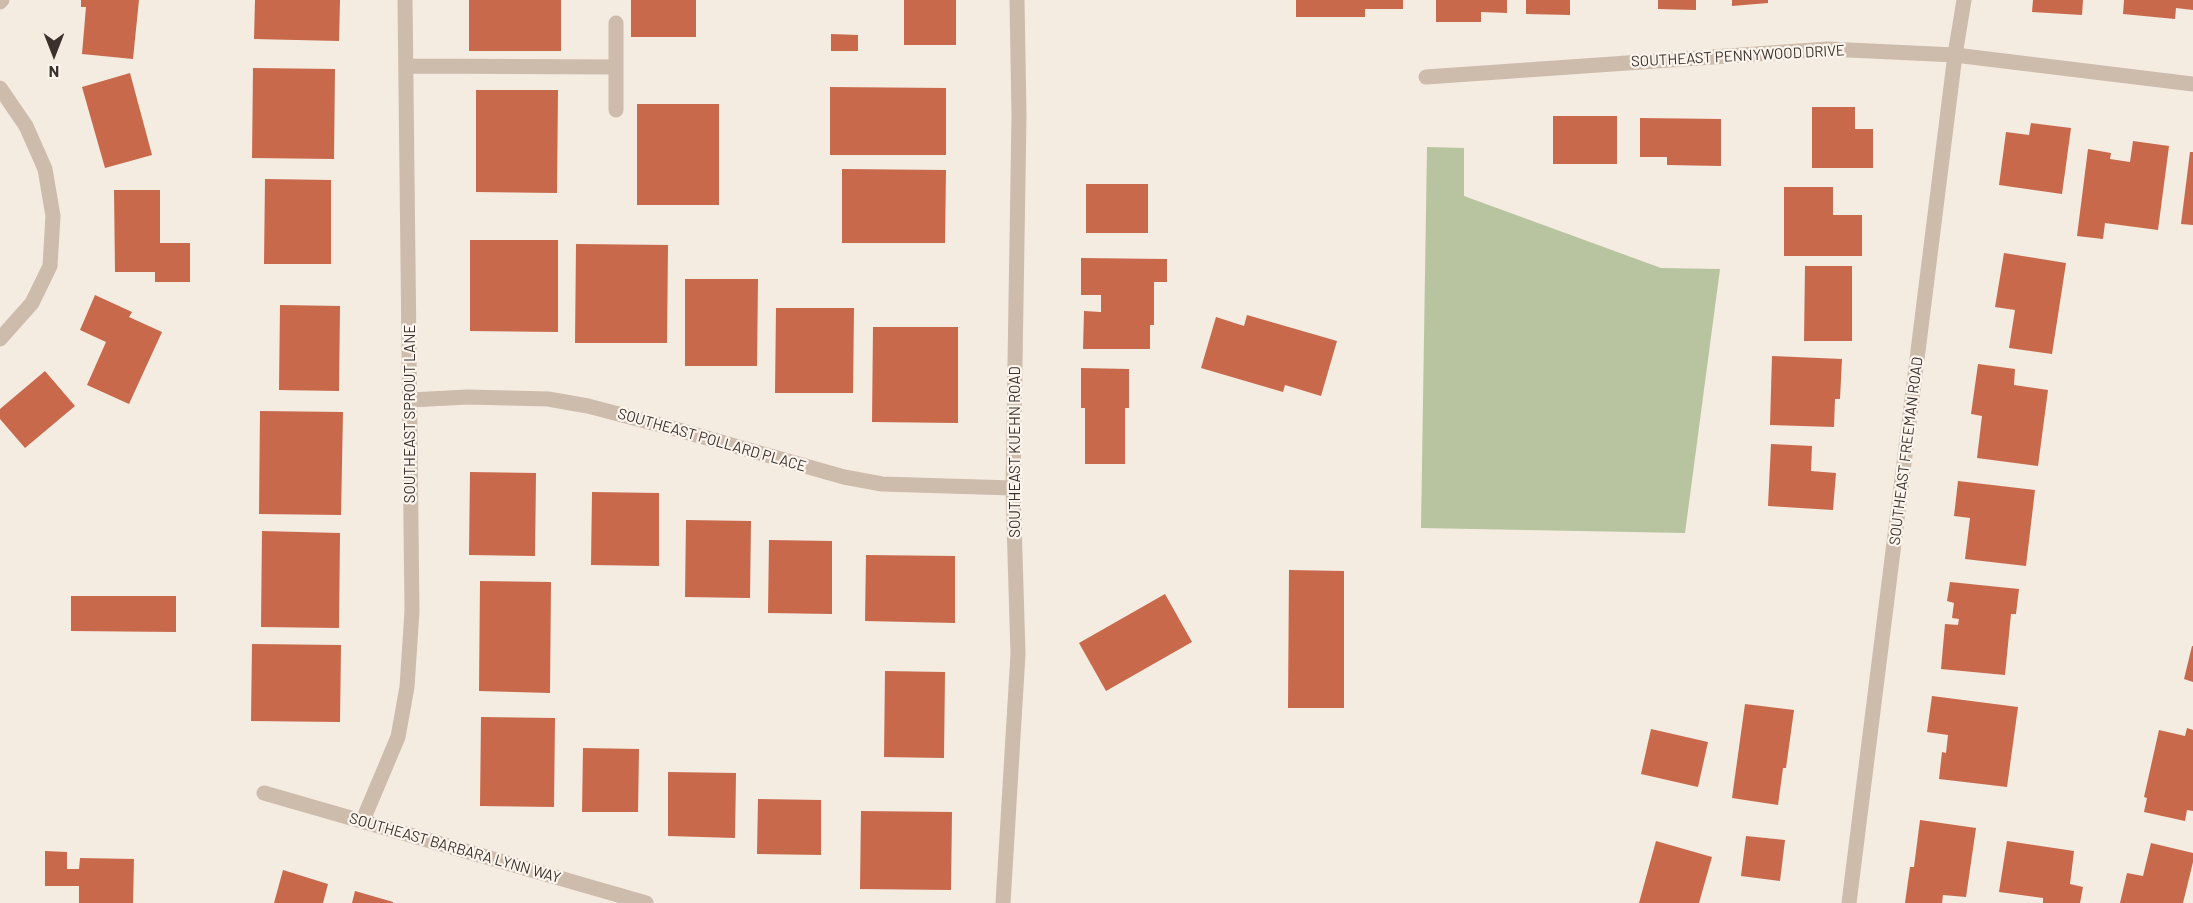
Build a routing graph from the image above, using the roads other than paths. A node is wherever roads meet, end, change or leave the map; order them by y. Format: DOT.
graph roads {
  1 [pos="405,0"];
  2 [pos="1017,0"];
  3 [pos="1964,0"];
  4 [pos="616,23"];
  5 [pos="1955,54"];
  6 [pos="406,66"];
  7 [pos="616,68"];
  8 [pos="1426,77"];
  9 [pos="2193,84"];
  10 [pos="0,88"];
  11 [pos="616,110"];
  12 [pos="0,339"];
  13 [pos="410,400"];
  14 [pos="1013,488"];
  15 [pos="264,793"];
  16 [pos="363,820"];
  17 [pos="646,903"];
  18 [pos="1003,903"];
  19 [pos="1849,903"];
  1 -- 6 [label="street, SOUTHEAST SPROUT LANE"];
  2 -- 14 [label="street, SOUTHEAST KUEHN ROAD"];
  3 -- 5 [label="street, SOUTHEAST FREEMAN ROAD"];
  4 -- 7 [label="street"];
  5 -- 8 [label="street, SOUTHEAST PENNYWOOD DRIVE"];
  5 -- 9 [label="street, SOUTHEAST PENNYWOOD DRIVE"];
  5 -- 19 [label="street, SOUTHEAST FREEMAN ROAD"];
  6 -- 7 [label="street"];
  6 -- 13 [label="street, SOUTHEAST SPROUT LANE"];
  7 -- 11 [label="street"];
  10 -- 12 [label="street"];
  13 -- 14 [label="street, SOUTHEAST POLLARD PLACE"];
  13 -- 16 [label="street, SOUTHEAST SPROUT LANE"];
  14 -- 18 [label="street, SOUTHEAST KUEHN ROAD"];
  15 -- 16 [label="street, SOUTHEAST BARBARA LYNN WAY"];
  16 -- 17 [label="street, SOUTHEAST BARBARA LYNN WAY"];
}
